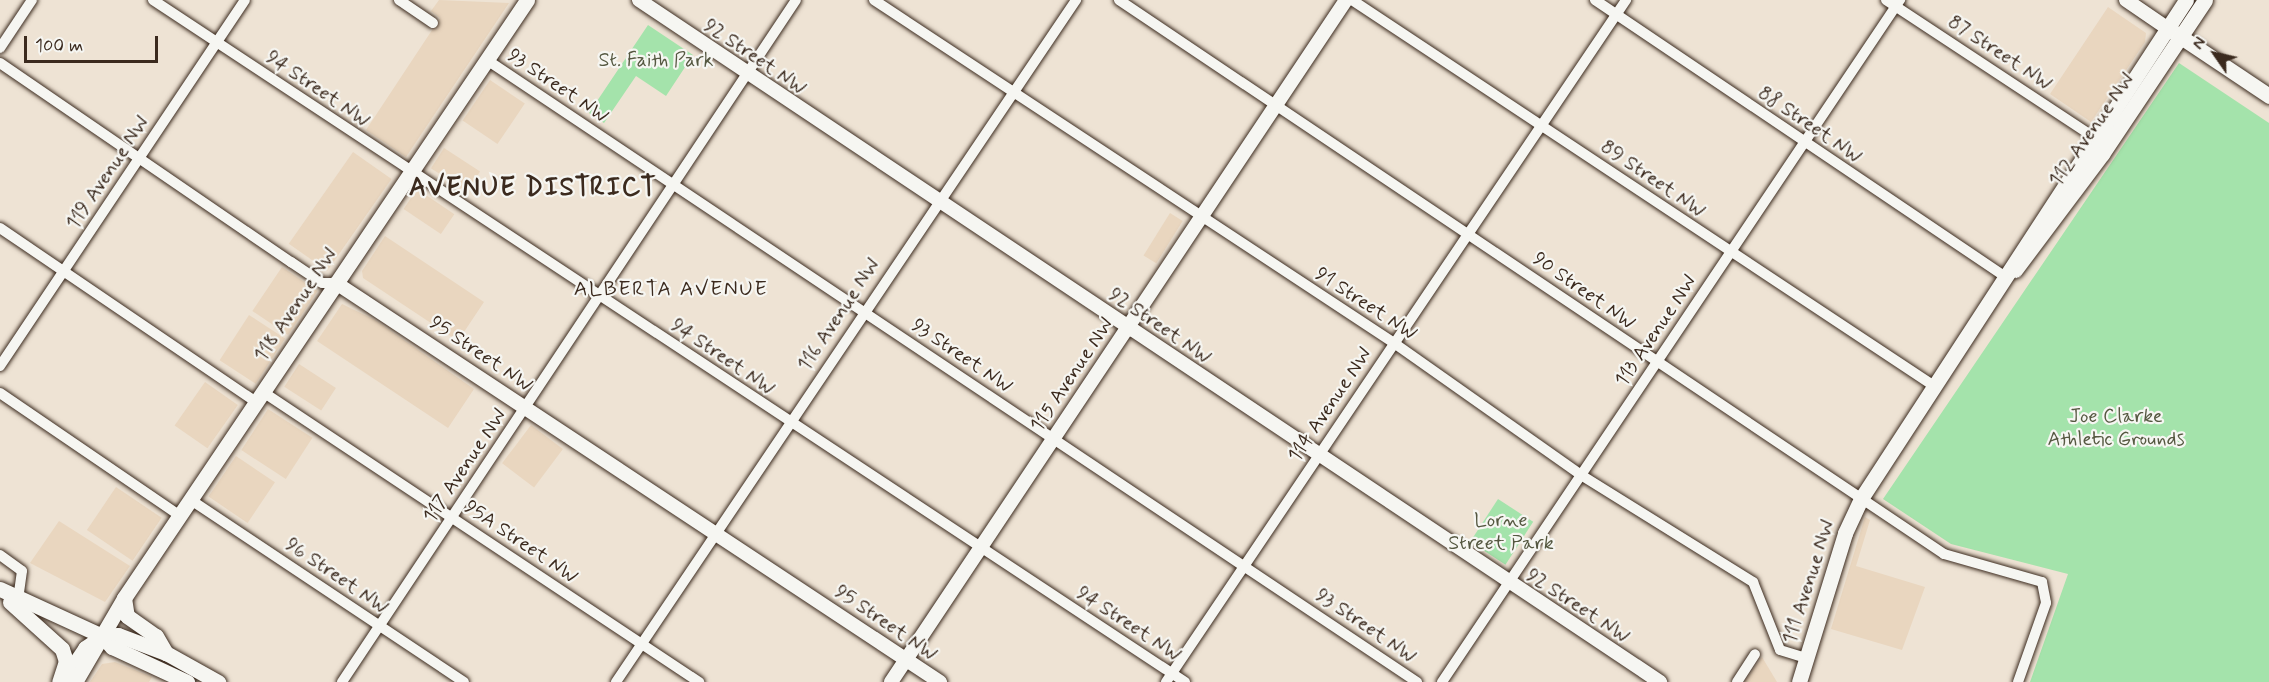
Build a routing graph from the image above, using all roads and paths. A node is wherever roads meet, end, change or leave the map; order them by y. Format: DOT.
graph roads {
  1 [pos="32,0"];
  2 [pos="153,0"];
  3 [pos="245,0"];
  4 [pos="399,0"];
  5 [pos="527,0"];
  6 [pos="639,0"];
  7 [pos="796,0"];
  8 [pos="874,0"];
  9 [pos="1076,0"];
  10 [pos="1119,0"];
  11 [pos="1346,0"];
  12 [pos="1352,0"];
  13 [pos="1595,0"];
  14 [pos="1626,0"];
  15 [pos="2126,0"];
  16 [pos="2186,0"];
  17 [pos="2205,0"];
  18 [pos="1894,2"];
  19 [pos="1616,14"];
  20 [pos="433,22"];
  21 [pos="2167,28"];
  22 [pos="2181,37"];
  23 [pos="217,43"];
  24 [pos="0,48"];
  25 [pos="487,60"];
  26 [pos="0,63"];
  27 [pos="746,75"];
  28 [pos="1015,91"];
  29 [pos="2269,96"];
  30 [pos="1275,105"];
  31 [pos="1542,125"];
  32 [pos="2094,138"];
  33 [pos="1804,143"];
  34 [pos="139,159"];
  35 [pos="411,173"];
  36 [pos="673,185"];
  37 [pos="937,202"];
  38 [pos="1201,217"];
  39 [pos="0,228"];
  40 [pos="1468,233"];
  41 [pos="1730,253"];
  42 [pos="64,272"];
  43 [pos="2007,278"];
  44 [pos="336,284"];
  45 [pos="599,296"];
  46 [pos="863,312"];
  47 [pos="1127,328"];
  48 [pos="1394,343"];
  49 [pos="1656,363"];
  50 [pos="0,366"];
  51 [pos="1934,386"];
  52 [pos="0,393"];
  53 [pos="259,397"];
  54 [pos="526,407"];
  55 [pos="789,423"];
  56 [pos="1053,439"];
  57 [pos="1318,455"];
  58 [pos="1581,475"];
  59 [pos="1862,496"];
  60 [pos="191,500"];
  61 [pos="180,516"];
  62 [pos="452,517"];
  63 [pos="715,533"];
  64 [pos="979,549"];
  65 [pos="0,555"];
  66 [pos="1244,565"];
  67 [pos="1508,584"];
  68 [pos="0,589"];
  69 [pos="0,595"];
  70 [pos="124,598"];
  71 [pos="18,599"];
  72 [pos="380,625"];
  73 [pos="102,636"];
  74 [pos="641,644"];
  75 [pos="166,653"];
  76 [pos="1755,654"];
  77 [pos="1807,658"];
  78 [pos="906,659"];
  79 [pos="1169,678"];
  80 [pos="61,682"];
  81 [pos="75,682"];
  82 [pos="187,682"];
  83 [pos="218,682"];
  84 [pos="342,682"];
  85 [pos="464,682"];
  86 [pos="616,682"];
  87 [pos="699,682"];
  88 [pos="891,682"];
  89 [pos="940,682"];
  90 [pos="1185,682"];
  91 [pos="1417,682"];
  92 [pos="1442,682"];
  93 [pos="1660,682"];
  94 [pos="1737,682"];
  95 [pos="1800,682"];
  96 [pos="2018,682"];
  1 -- 24 [label="street"];
  2 -- 23 [label="street, 94 Street NW"];
  3 -- 23 [label="street, 119 Avenue NW"];
  4 -- 20 [label="street"];
  5 -- 25 [label="main road, 118 Avenue NW"];
  6 -- 27 [label="street, 92 Street NW"];
  7 -- 27 [label="street, 117 Avenue NW"];
  8 -- 28 [label="street, 91 Street NW"];
  9 -- 28 [label="street, 116 Avenue NW"];
  10 -- 30 [label="street, 90 Street NW"];
  11 -- 30 [label="street, 115 Avenue NW"];
  12 -- 31 [label="street, 89 Street NW"];
  13 -- 19 [label="street, 88 Street NW"];
  14 -- 19 [label="street, 114 Avenue NW"];
  15 -- 21 [label="street"];
  16 -- 21 [label="main road, 112 Avenue NW"];
  17 -- 22 [label="main road, 112 Avenue NW"];
  18 -- 32 [label="street, 87 Street NW"];
  18 -- 33 [label="street, 113 Avenue NW"];
  19 -- 31 [label="street, 114 Avenue NW"];
  19 -- 33 [label="street, 88 Street NW"];
  21 -- 22 [label="main road"];
  21 -- 32 [label="main road, 112 Avenue NW"];
  22 -- 29 [label="main road"];
  22 -- 43 [label="main road, 112 Avenue NW"];
  23 -- 34 [label="street, 119 Avenue NW"];
  23 -- 35 [label="street, 94 Street NW"];
  25 -- 35 [label="main road, 118 Avenue NW"];
  25 -- 36 [label="street, 93 Street NW"];
  26 -- 34 [label="street, 95 Street NW"];
  27 -- 36 [label="street, 117 Avenue NW"];
  27 -- 37 [label="street, 92 Street NW"];
  28 -- 37 [label="street, 116 Avenue NW"];
  28 -- 38 [label="street, 91 Street NW"];
  30 -- 38 [label="street, 115 Avenue NW"];
  30 -- 40 [label="street, 90 Street NW"];
  31 -- 40 [label="street, 114 Avenue NW"];
  31 -- 41 [label="street, 89 Street NW"];
  32 -- 43 [label="main road, 112 Avenue NW"];
  33 -- 41 [label="street, 113 Avenue NW"];
  33 -- 43 [label="street, 88 Street NW"];
  34 -- 42 [label="street, 119 Avenue NW"];
  34 -- 44 [label="street, 95 Street NW"];
  35 -- 44 [label="main road, 118 Avenue NW"];
  35 -- 45 [label="street, 94 Street NW"];
  36 -- 45 [label="street, 117 Avenue NW"];
  36 -- 46 [label="street, 93 Street NW"];
  37 -- 46 [label="street, 116 Avenue NW"];
  37 -- 47 [label="street, 92 Street NW"];
  38 -- 47 [label="street, 115 Avenue NW"];
  38 -- 48 [label="street, 91 Street NW"];
  39 -- 42 [label="street, 95A Street NW"];
  40 -- 48 [label="street, 114 Avenue NW"];
  40 -- 49 [label="street, 90 Street NW"];
  41 -- 49 [label="street, 113 Avenue NW"];
  41 -- 51 [label="street, 89 Street NW"];
  42 -- 50 [label="street, 119 Avenue NW"];
  42 -- 53 [label="street, 95A Street NW"];
  43 -- 51 [label="main road, 112 Avenue NW"];
  44 -- 53 [label="main road, 118 Avenue NW"];
  44 -- 54 [label="street, 95 Street NW"];
  45 -- 54 [label="street, 117 Avenue NW"];
  45 -- 55 [label="street, 94 Street NW"];
  46 -- 55 [label="street, 116 Avenue NW"];
  46 -- 56 [label="street, 93 Street NW"];
  47 -- 56 [label="street, 115 Avenue NW"];
  47 -- 57 [label="street, 92 Street NW"];
  48 -- 57 [label="street, 114 Avenue NW"];
  48 -- 58 [label="street, 91 Street NW"];
  49 -- 58 [label="street, 113 Avenue NW"];
  49 -- 59 [label="street, 90 Street NW"];
  51 -- 59 [label="main road, 112 Avenue NW"];
  52 -- 61 [label="street"];
  53 -- 60 [label="main road, 118 Avenue NW"];
  53 -- 62 [label="street, 95A Street NW"];
  54 -- 62 [label="street, 117 Avenue NW"];
  54 -- 63 [label="street, 95 Street NW"];
  55 -- 63 [label="street, 116 Avenue NW"];
  55 -- 64 [label="street, 94 Street NW"];
  56 -- 64 [label="street, 115 Avenue NW"];
  56 -- 66 [label="street, 93 Street NW"];
  57 -- 66 [label="street, 114 Avenue NW"];
  57 -- 67 [label="street, 92 Street NW"];
  58 -- 67 [label="street, 113 Avenue NW"];
  58 -- 77 [label="street, 91 Street NW"];
  59 -- 77 [label="main road, 111 Avenue NW"];
  59 -- 96 [label="street, 90 Street NW"];
  60 -- 61 [label="main road, 118 Avenue NW"];
  60 -- 72 [label="street, 96 Street NW"];
  61 -- 70 [label="main road, 118 Avenue NW"];
  62 -- 72 [label="street, 117 Avenue NW"];
  62 -- 74 [label="street, 95A Street NW"];
  63 -- 74 [label="street, 116 Avenue NW"];
  63 -- 78 [label="street, 95 Street NW"];
  64 -- 78 [label="street, 115 Avenue NW"];
  64 -- 79 [label="street, 94 Street NW"];
  65 -- 71 [label="street"];
  66 -- 79 [label="street, 114 Avenue NW"];
  66 -- 91 [label="street, 93 Street NW"];
  67 -- 92 [label="street, 113 Avenue NW"];
  67 -- 93 [label="street, 92 Street NW"];
  68 -- 71 [label="main road"];
  69 -- 80 [label="main road"];
  70 -- 73 [label="main road, 118 Avenue NW"];
  70 -- 75 [label="main road"];
  71 -- 73 [label="main road"];
  72 -- 84 [label="street, 117 Avenue NW"];
  72 -- 85 [label="street, 96 Street NW"];
  73 -- 75 [label="main road"];
  73 -- 80 [label="main road, 118 Avenue NW"];
  73 -- 81 [label="main road, 118 Avenue NW"];
  73 -- 82 [label="main road"];
  74 -- 86 [label="street, 116 Avenue NW"];
  74 -- 87 [label="street, 95A Street NW"];
  75 -- 83 [label="main road"];
  76 -- 94 [label="street"];
  77 -- 95 [label="main road, 111 Avenue NW"];
  78 -- 88 [label="street, 115 Avenue NW"];
  78 -- 89 [label="street, 95 Street NW"];
  79 -- 90 [label="street, 94 Street NW"];
}
